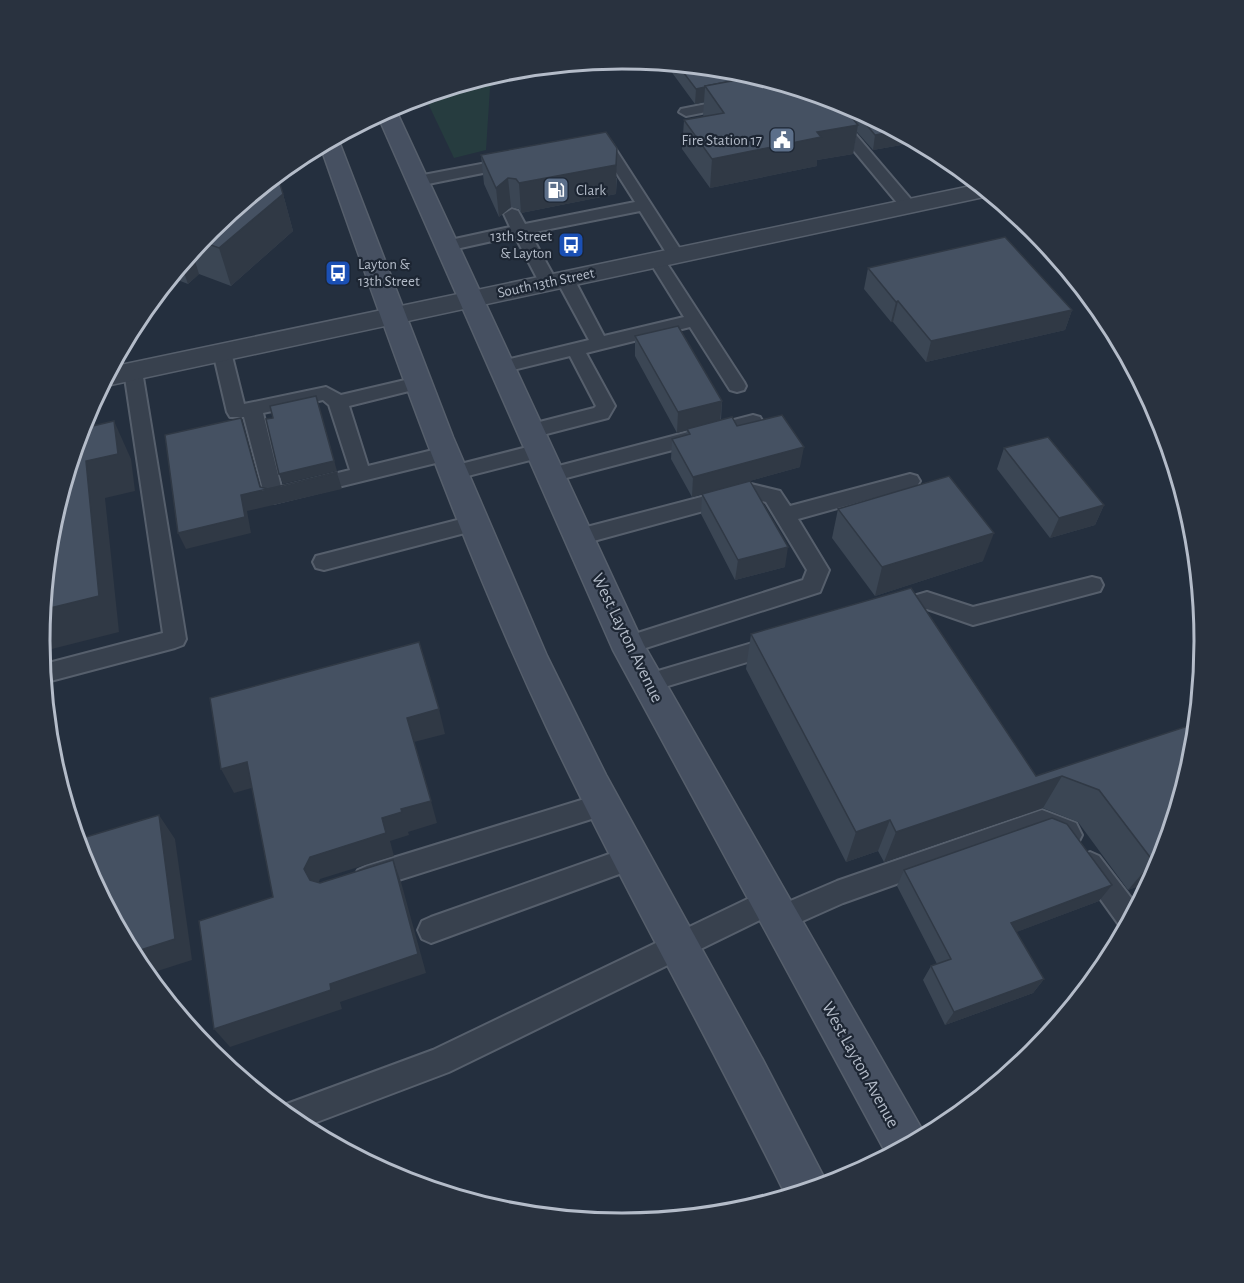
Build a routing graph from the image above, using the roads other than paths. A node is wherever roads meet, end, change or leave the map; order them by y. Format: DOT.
graph roads {
  1 [pos="744,101"];
  2 [pos="828,111"];
  3 [pos="687,112"];
  4 [pos="390,119"];
  5 [pos="331,149"];
  6 [pos="585,149"];
  7 [pos="531,159"];
  8 [pos="489,167"];
  9 [pos="418,181"];
  10 [pos="497,182"];
  11 [pos="977,192"];
  12 [pos="645,205"];
  13 [pos="909,207"];
  14 [pos="512,214"];
  15 [pos="520,230"];
  16 [pos="447,246"];
  17 [pos="666,257"];
  18 [pos="557,280"];
  19 [pos="470,299"];
  20 [pos="393,315"];
  21 [pos="694,320"];
  22 [pos="599,343"];
  23 [pos="576,349"];
  24 [pos="222,351"];
  25 [pos="501,367"];
  26 [pos="133,371"];
  27 [pos="116,375"];
  28 [pos="418,383"];
  29 [pos="737,387"];
  30 [pos="338,402"];
  31 [pos="252,409"];
  32 [pos="753,422"];
  33 [pos="540,453"];
  34 [pos="448,464"];
  35 [pos="361,475"];
  36 [pos="910,480"];
  37 [pos="785,515"];
  38 [pos="473,524"];
  39 [pos="579,537"];
  40 [pos="324,562"];
  41 [pos="1092,585"];
  42 [pos="870,617"];
  43 [pos="803,637"];
  44 [pos="627,645"];
  45 [pos="51,672"];
  46 [pos="648,683"];
  47 [pos="604,804"];
  48 [pos="632,858"];
  49 [pos="341,886"];
  50 [pos="773,910"];
  51 [pos="1126,913"];
  52 [pos="431,930"];
  53 [pos="679,944"];
  54 [pos="298,1114"];
  55 [pos="903,1140"];
  56 [pos="805,1184"];
  1 -- 3 [label="lane"];
  2 -- 13 [label="lane"];
  4 -- 9 [label="main road, West Layton Avenue"];
  5 -- 20 [label="main road"];
  6 -- 12 [label="lane"];
  7 -- 8 [label="lane"];
  8 -- 9 [label="lane"];
  8 -- 10 [label="lane"];
  9 -- 16 [label="main road, West Layton Avenue"];
  11 -- 13 [label="street, South 13th Street"];
  12 -- 15 [label="lane"];
  12 -- 17 [label="lane"];
  13 -- 17 [label="street, South 13th Street"];
  14 -- 15 [label="lane"];
  15 -- 16 [label="lane"];
  15 -- 18 [label="lane"];
  16 -- 19 [label="main road, West Layton Avenue"];
  17 -- 18 [label="street, South 13th Street"];
  17 -- 21 [label="lane"];
  18 -- 19 [label="street, South 13th Street"];
  18 -- 22 [label="lane"];
  19 -- 20 [label="street, South 13th Street"];
  19 -- 25 [label="main road, West Layton Avenue"];
  20 -- 24 [label="street, South 13th Street"];
  20 -- 28 [label="main road"];
  21 -- 22 [label="lane"];
  21 -- 29 [label="lane"];
  22 -- 23 [label="lane"];
  23 -- 25 [label="lane"];
  23 -- 33 [label="lane"];
  24 -- 26 [label="street, South 13th Street"];
  24 -- 31 [label="lane"];
  25 -- 33 [label="main road, West Layton Avenue"];
  26 -- 27 [label="street, South 13th Street"];
  26 -- 45 [label="lane"];
  28 -- 30 [label="lane"];
  28 -- 34 [label="main road"];
  30 -- 31 [label="lane"];
  30 -- 35 [label="lane"];
  31 -- 35 [label="lane"];
  32 -- 33 [label="lane"];
  33 -- 34 [label="lane"];
  33 -- 39 [label="main road, West Layton Avenue"];
  34 -- 35 [label="lane"];
  34 -- 38 [label="main road"];
  36 -- 37 [label="lane"];
  37 -- 39 [label="lane"];
  37 -- 44 [label="lane"];
  38 -- 40 [label="lane"];
  38 -- 47 [label="main road"];
  39 -- 44 [label="main road, West Layton Avenue"];
  41 -- 42 [label="lane"];
  43 -- 46 [label="lane"];
  44 -- 46 [label="main road, West Layton Avenue"];
  46 -- 50 [label="main road, West Layton Avenue"];
  47 -- 48 [label="main road"];
  47 -- 49 [label="lane"];
  48 -- 52 [label="lane"];
  48 -- 53 [label="main road"];
  50 -- 51 [label="lane"];
  50 -- 53 [label="lane"];
  50 -- 55 [label="main road, West Layton Avenue"];
  53 -- 54 [label="lane"];
  53 -- 56 [label="main road"];
}
